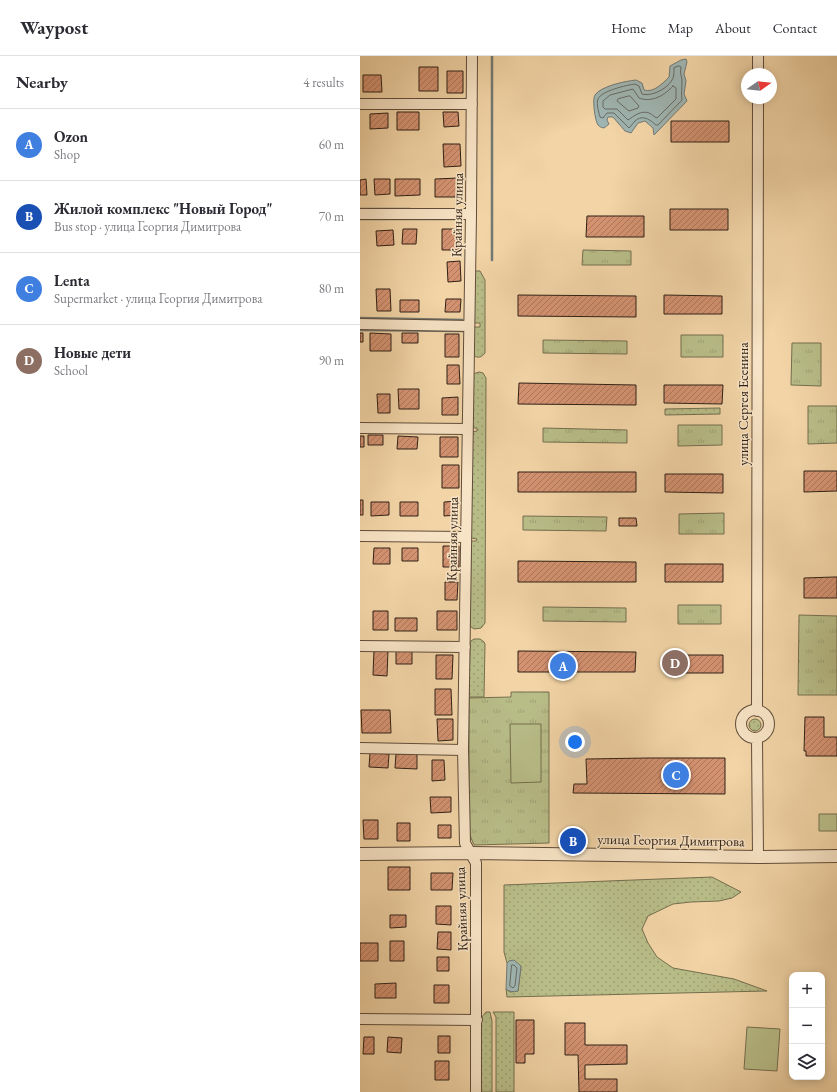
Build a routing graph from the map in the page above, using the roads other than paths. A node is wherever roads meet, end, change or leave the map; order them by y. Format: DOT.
graph roads {
  1 [pos="472,56"];
  2 [pos="758,56"];
  3 [pos="758,68"];
  4 [pos="360,104"];
  5 [pos="472,104"];
  6 [pos="758,104"];
  7 [pos="360,214"];
  8 [pos="471,214"];
  9 [pos="360,324"];
  10 [pos="469,326"];
  11 [pos="360,428"];
  12 [pos="468,429"];
  13 [pos="360,536"];
  14 [pos="466,537"];
  15 [pos="360,646"];
  16 [pos="465,647"];
  17 [pos="757,711"];
  18 [pos="757,738"];
  19 [pos="360,748"];
  20 [pos="463,750"];
  21 [pos="470,853"];
  22 [pos="360,854"];
  23 [pos="837,856"];
  24 [pos="758,857"];
  25 [pos="360,1019"];
  26 [pos="477,1020"];
  27 [pos="476,1092"];
  1 -- 5 [label="street, Крайняя улица"];
  2 -- 3 [label="street"];
  4 -- 5 [label="street"];
  5 -- 8 [label="street, Крайняя улица"];
  6 -- 17 [label="street, улица Сергея Есенина"];
  7 -- 8 [label="street"];
  8 -- 10 [label="street, Крайняя улица"];
  9 -- 10 [label="street"];
  10 -- 12 [label="street, Крайняя улица"];
  11 -- 12 [label="street"];
  12 -- 14 [label="street, Крайняя улица"];
  13 -- 14 [label="street"];
  14 -- 16 [label="street, Крайняя улица"];
  15 -- 16 [label="street"];
  16 -- 20 [label="street, Крайняя улица"];
  17 -- 18 [label="street"];
  17 -- 18 [label="street"];
  18 -- 24 [label="street"];
  19 -- 20 [label="street"];
  20 -- 21 [label="street, Крайняя улица"];
  21 -- 22 [label="street, улица Георгия Димитрова"];
  21 -- 24 [label="street, улица Георгия Димитрова"];
  21 -- 26 [label="street, Крайняя улица"];
  23 -- 24 [label="street, улица Георгия Димитрова"];
  25 -- 26 [label="street"];
  26 -- 27 [label="street, Крайняя улица"];
}
